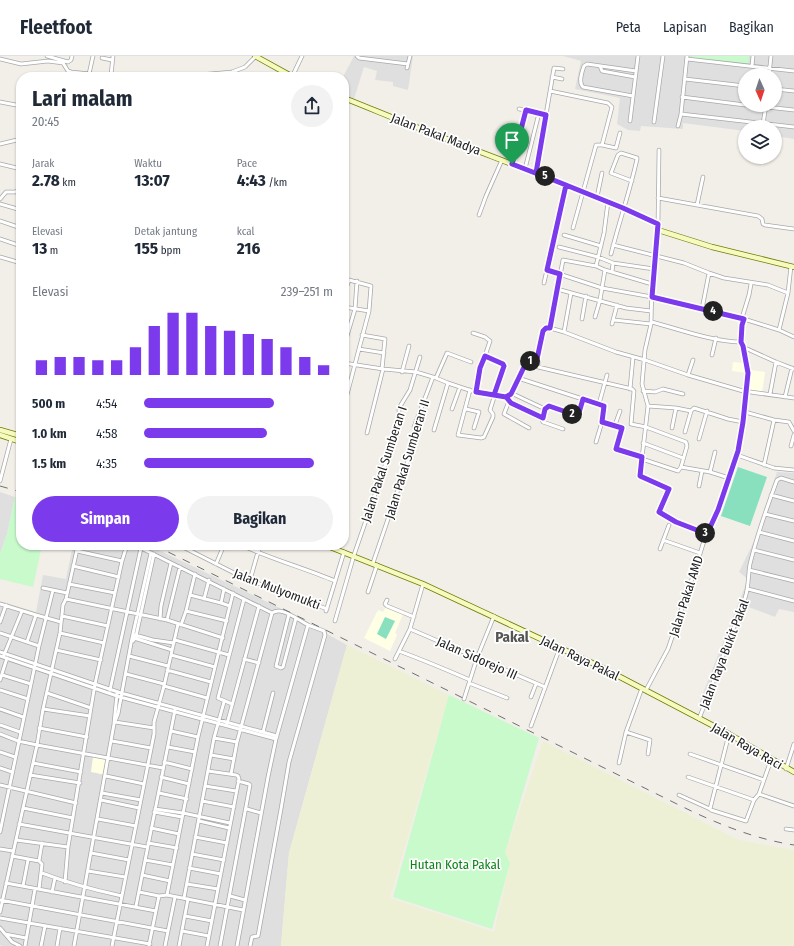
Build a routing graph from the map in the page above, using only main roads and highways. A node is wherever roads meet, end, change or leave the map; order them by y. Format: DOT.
graph roads {
  1 [pos="256,56"];
  2 [pos="283,72"];
  3 [pos="349,100"];
  4 [pos="793,267"];
  5 [pos="0,430"];
  6 [pos="16,435"];
  7 [pos="0,436"];
  8 [pos="16,440"];
  9 [pos="339,550"];
  10 [pos="699,719"];
  11 [pos="794,772"];
  1 -- 2 [label="main road"];
  3 -- 4 [label="main road, Jalan Pakal Madya"];
  5 -- 6 [label="main road"];
  7 -- 8 [label="main road"];
  9 -- 10 [label="main road, Jalan Raya Pakal"];
  10 -- 11 [label="main road, Jalan Raya Raci"];
}
